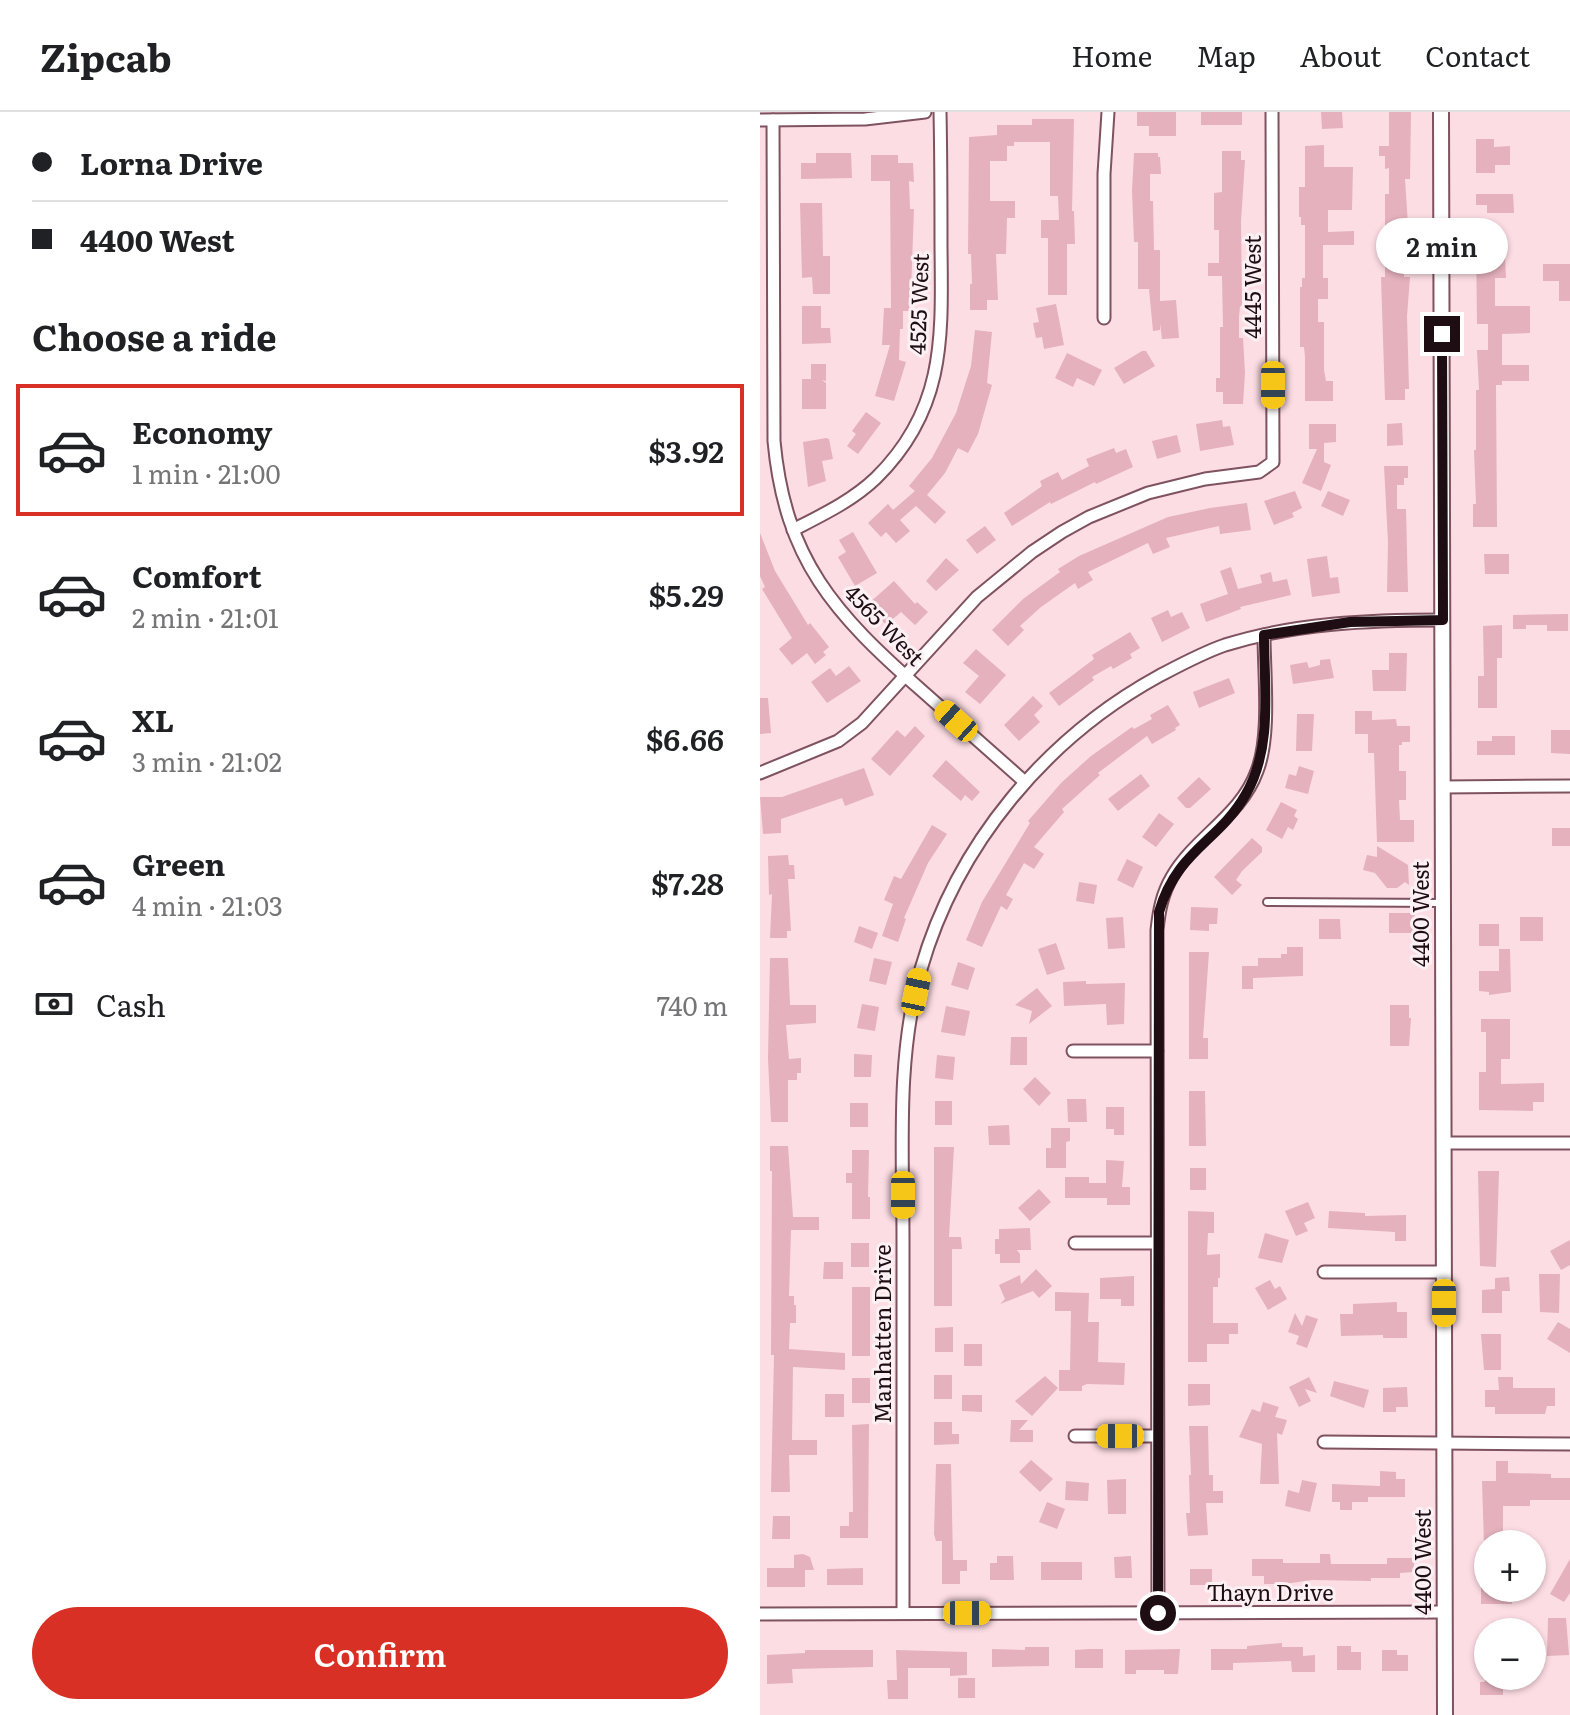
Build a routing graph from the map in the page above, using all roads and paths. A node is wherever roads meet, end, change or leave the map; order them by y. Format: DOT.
graph roads {
  1 [pos="925,112"];
  2 [pos="940,112"];
  3 [pos="1108,112"];
  4 [pos="1272,112"];
  5 [pos="1441,112"];
  6 [pos="760,120"];
  7 [pos="773,120"];
  8 [pos="1104,318"];
  9 [pos="793,530"];
  10 [pos="1443,620"];
  11 [pos="1264,635"];
  12 [pos="906,677"];
  13 [pos="760,773"];
  14 [pos="1025,782"];
  15 [pos="1570,786"];
  16 [pos="1443,787"];
  17 [pos="1267,902"];
  18 [pos="1443,903"];
  19 [pos="1073,1051"];
  20 [pos="1157,1051"];
  21 [pos="1444,1143"];
  22 [pos="1570,1143"];
  23 [pos="1075,1243"];
  24 [pos="1157,1243"];
  25 [pos="1324,1272"];
  26 [pos="1444,1272"];
  27 [pos="1075,1436"];
  28 [pos="1157,1436"];
  29 [pos="1324,1442"];
  30 [pos="1445,1443"];
  31 [pos="1570,1444"];
  32 [pos="1445,1612"];
  33 [pos="903,1613"];
  34 [pos="1158,1613"];
  35 [pos="760,1614"];
  36 [pos="1445,1715"];
  1 -- 7 [label="street"];
  2 -- 9 [label="street, 4525 West"];
  3 -- 8 [label="street"];
  4 -- 12 [label="street, 4445 West"];
  5 -- 10 [label="street, 4400 West"];
  6 -- 7 [label="street"];
  7 -- 9 [label="street, 4565 West"];
  9 -- 12 [label="street, 4565 West"];
  10 -- 11 [label="street, Manhatten Drive"];
  10 -- 16 [label="street, 4400 West"];
  11 -- 14 [label="street, Manhatten Drive"];
  11 -- 20 [label="street"];
  12 -- 13 [label="street"];
  12 -- 14 [label="street, 4565 West"];
  14 -- 33 [label="street, Manhatten Drive"];
  15 -- 16 [label="street"];
  16 -- 18 [label="street, 4400 West"];
  17 -- 18 [label="lane"];
  18 -- 21 [label="street, 4400 West"];
  19 -- 20 [label="street"];
  20 -- 24 [label="street"];
  21 -- 22 [label="street"];
  21 -- 26 [label="street, 4400 West"];
  23 -- 24 [label="street"];
  24 -- 28 [label="street"];
  25 -- 26 [label="street"];
  26 -- 30 [label="street, 4400 West"];
  27 -- 28 [label="street"];
  28 -- 34 [label="street"];
  29 -- 30 [label="street"];
  30 -- 31 [label="street"];
  30 -- 32 [label="street, 4400 West"];
  32 -- 34 [label="street, Thayn Drive"];
  32 -- 36 [label="street, 4400 West"];
  33 -- 34 [label="street, Thayn Drive"];
  33 -- 35 [label="street, Thayn Drive"];
}
